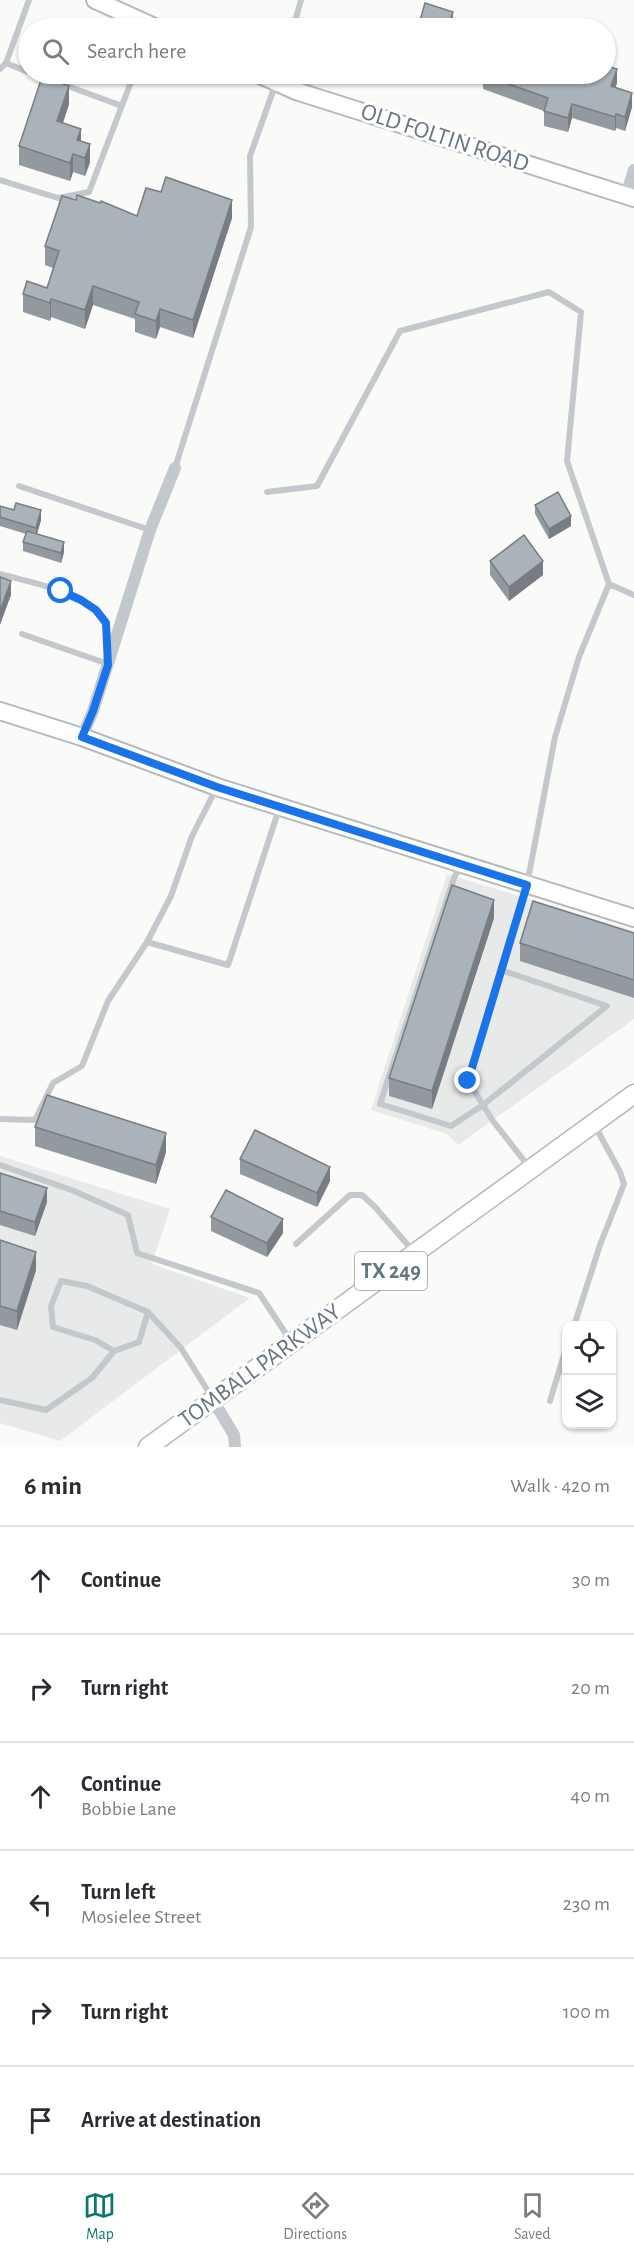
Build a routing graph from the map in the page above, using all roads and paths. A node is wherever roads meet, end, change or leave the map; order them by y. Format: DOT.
graph roads {
  1 [pos="29,0"];
  2 [pos="95,0"];
  3 [pos="301,0"];
  4 [pos="22,18"];
  5 [pos="134,18"];
  6 [pos="296,18"];
  7 [pos="18,30"];
  8 [pos="6,63"];
  9 [pos="18,68"];
  10 [pos="0,69"];
  11 [pos="61,84"];
  12 [pos="130,84"];
  13 [pos="276,84"];
  14 [pos="286,84"];
  15 [pos="122,106"];
  16 [pos="634,170"];
  17 [pos="0,180"];
  18 [pos="630,196"];
  19 [pos="175,468"];
  20 [pos="19,486"];
  21 [pos="267,492"];
  22 [pos="150,530"];
  23 [pos="0,574"];
  24 [pos="609,584"];
  25 [pos="634,595"];
  26 [pos="22,634"];
  27 [pos="108,665"];
  28 [pos="0,711"];
  29 [pos="82,737"];
  30 [pos="217,787"];
  31 [pos="280,807"];
  32 [pos="462,864"];
  33 [pos="527,885"];
  34 [pos="634,918"];
  35 [pos="147,942"];
  36 [pos="501,970"];
  37 [pos="634,1095"];
  38 [pos="483,1105"];
  39 [pos="0,1119"];
  40 [pos="594,1124"];
  41 [pos="0,1165"];
  42 [pos="531,1170"];
  43 [pos="296,1244"];
  44 [pos="415,1254"];
  45 [pos="148,1312"];
  46 [pos="576,1321"];
  47 [pos="292,1343"];
  48 [pos="114,1351"];
  49 [pos="562,1364"];
  50 [pos="0,1400"];
  51 [pos="213,1400"];
  52 [pos="550,1401"];
  53 [pos="148,1447"];
  54 [pos="235,1447"];
  1 -- 4 [label="lane"];
  2 -- 5 [label="street"];
  3 -- 6 [label="lane"];
  7 -- 8 [label="lane"];
  8 -- 9 [label="lane"];
  8 -- 10 [label="lane"];
  11 -- 15 [label="lane"];
  12 -- 15 [label="lane"];
  13 -- 19 [label="lane"];
  14 -- 18 [label="street, OLD FOLTIN ROAD"];
  15 -- 17 [label="lane"];
  16 -- 18 [label="street"];
  19 -- 22 [label="street"];
  20 -- 22 [label="lane"];
  21 -- 24 [label="lane"];
  22 -- 27 [label="street"];
  23 -- 27 [label="lane"];
  24 -- 25 [label="lane"];
  24 -- 33 [label="lane"];
  26 -- 27 [label="lane"];
  27 -- 29 [label="street"];
  28 -- 29 [label="street"];
  29 -- 30 [label="street"];
  30 -- 31 [label="street"];
  30 -- 35 [label="lane"];
  31 -- 32 [label="street"];
  31 -- 35 [label="lane"];
  32 -- 33 [label="street"];
  32 -- 38 [label="lane"];
  33 -- 34 [label="street"];
  33 -- 36 [label="lane"];
  35 -- 39 [label="lane"];
  36 -- 38 [label="lane"];
  36 -- 38 [label="lane"];
  37 -- 40 [label="main road, TOMBALL PARKWAY / TX 249"];
  38 -- 42 [label="lane"];
  40 -- 42 [label="main road, TOMBALL PARKWAY / TX 249"];
  40 -- 46 [label="lane"];
  41 -- 47 [label="lane"];
  42 -- 44 [label="main road, TOMBALL PARKWAY / TX 249"];
  43 -- 44 [label="lane"];
  44 -- 47 [label="main road, TOMBALL PARKWAY / TX 249"];
  45 -- 48 [label="lane"];
  45 -- 48 [label="lane"];
  45 -- 51 [label="lane"];
  47 -- 51 [label="main road, TOMBALL PARKWAY / TX 249"];
  48 -- 50 [label="lane"];
  49 -- 52 [label="lane"];
  51 -- 53 [label="main road, TOMBALL PARKWAY / TX 249"];
  51 -- 54 [label="street"];
}
